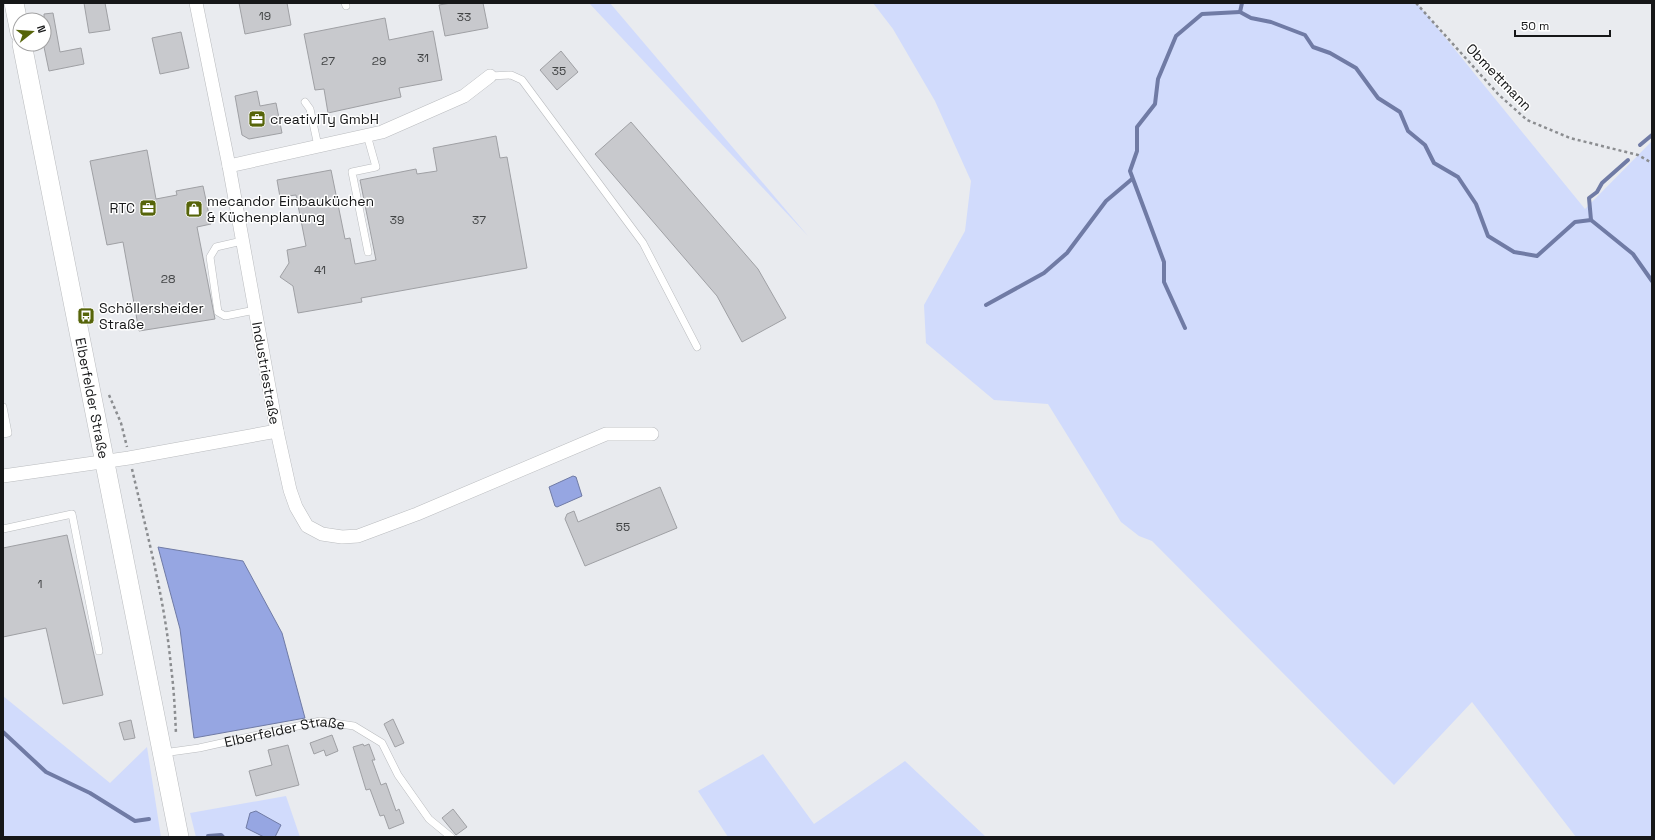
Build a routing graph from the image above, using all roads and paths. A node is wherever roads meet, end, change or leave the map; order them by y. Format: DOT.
graph roads {
  1 [pos="196,3"];
  2 [pos="1416,3"];
  3 [pos="24,52"];
  4 [pos="490,76"];
  5 [pos="305,102"];
  6 [pos="367,135"];
  7 [pos="318,146"];
  8 [pos="1652,163"];
  9 [pos="229,166"];
  10 [pos="242,241"];
  11 [pos="368,252"];
  12 [pos="255,310"];
  13 [pos="697,347"];
  14 [pos="106,390"];
  15 [pos="3,407"];
  16 [pos="277,431"];
  17 [pos="3,434"];
  18 [pos="652,434"];
  19 [pos="125,438"];
  20 [pos="104,461"];
  21 [pos="3,476"];
  22 [pos="134,478"];
  23 [pos="3,529"];
  24 [pos="99,651"];
  25 [pos="176,739"];
  26 [pos="163,753"];
  27 [pos="178,837"];
  28 [pos="451,837"];
  1 -- 9 [label="street, Industriestraße"];
  2 -- 8 [label="path, Obmettmann"];
  3 -- 20 [label="street, Elberfelder Straße"];
  4 -- 6 [label="street"];
  4 -- 13 [label="lane"];
  5 -- 7 [label="lane"];
  6 -- 7 [label="street"];
  6 -- 11 [label="lane"];
  7 -- 9 [label="street"];
  9 -- 10 [label="street, Industriestraße"];
  10 -- 12 [label="street, Industriestraße"];
  10 -- 12 [label="lane"];
  12 -- 16 [label="street, Industriestraße"];
  14 -- 19 [label="path, Elberfelder Straße"];
  15 -- 17 [label="lane"];
  16 -- 18 [label="street"];
  16 -- 20 [label="street, Industriestraße"];
  20 -- 21 [label="street"];
  20 -- 26 [label="street, Elberfelder Straße"];
  22 -- 25 [label="path"];
  23 -- 24 [label="lane"];
  26 -- 27 [label="street, Elberfelder Straße"];
  26 -- 28 [label="lane, Elberfelder Straße"];
}
